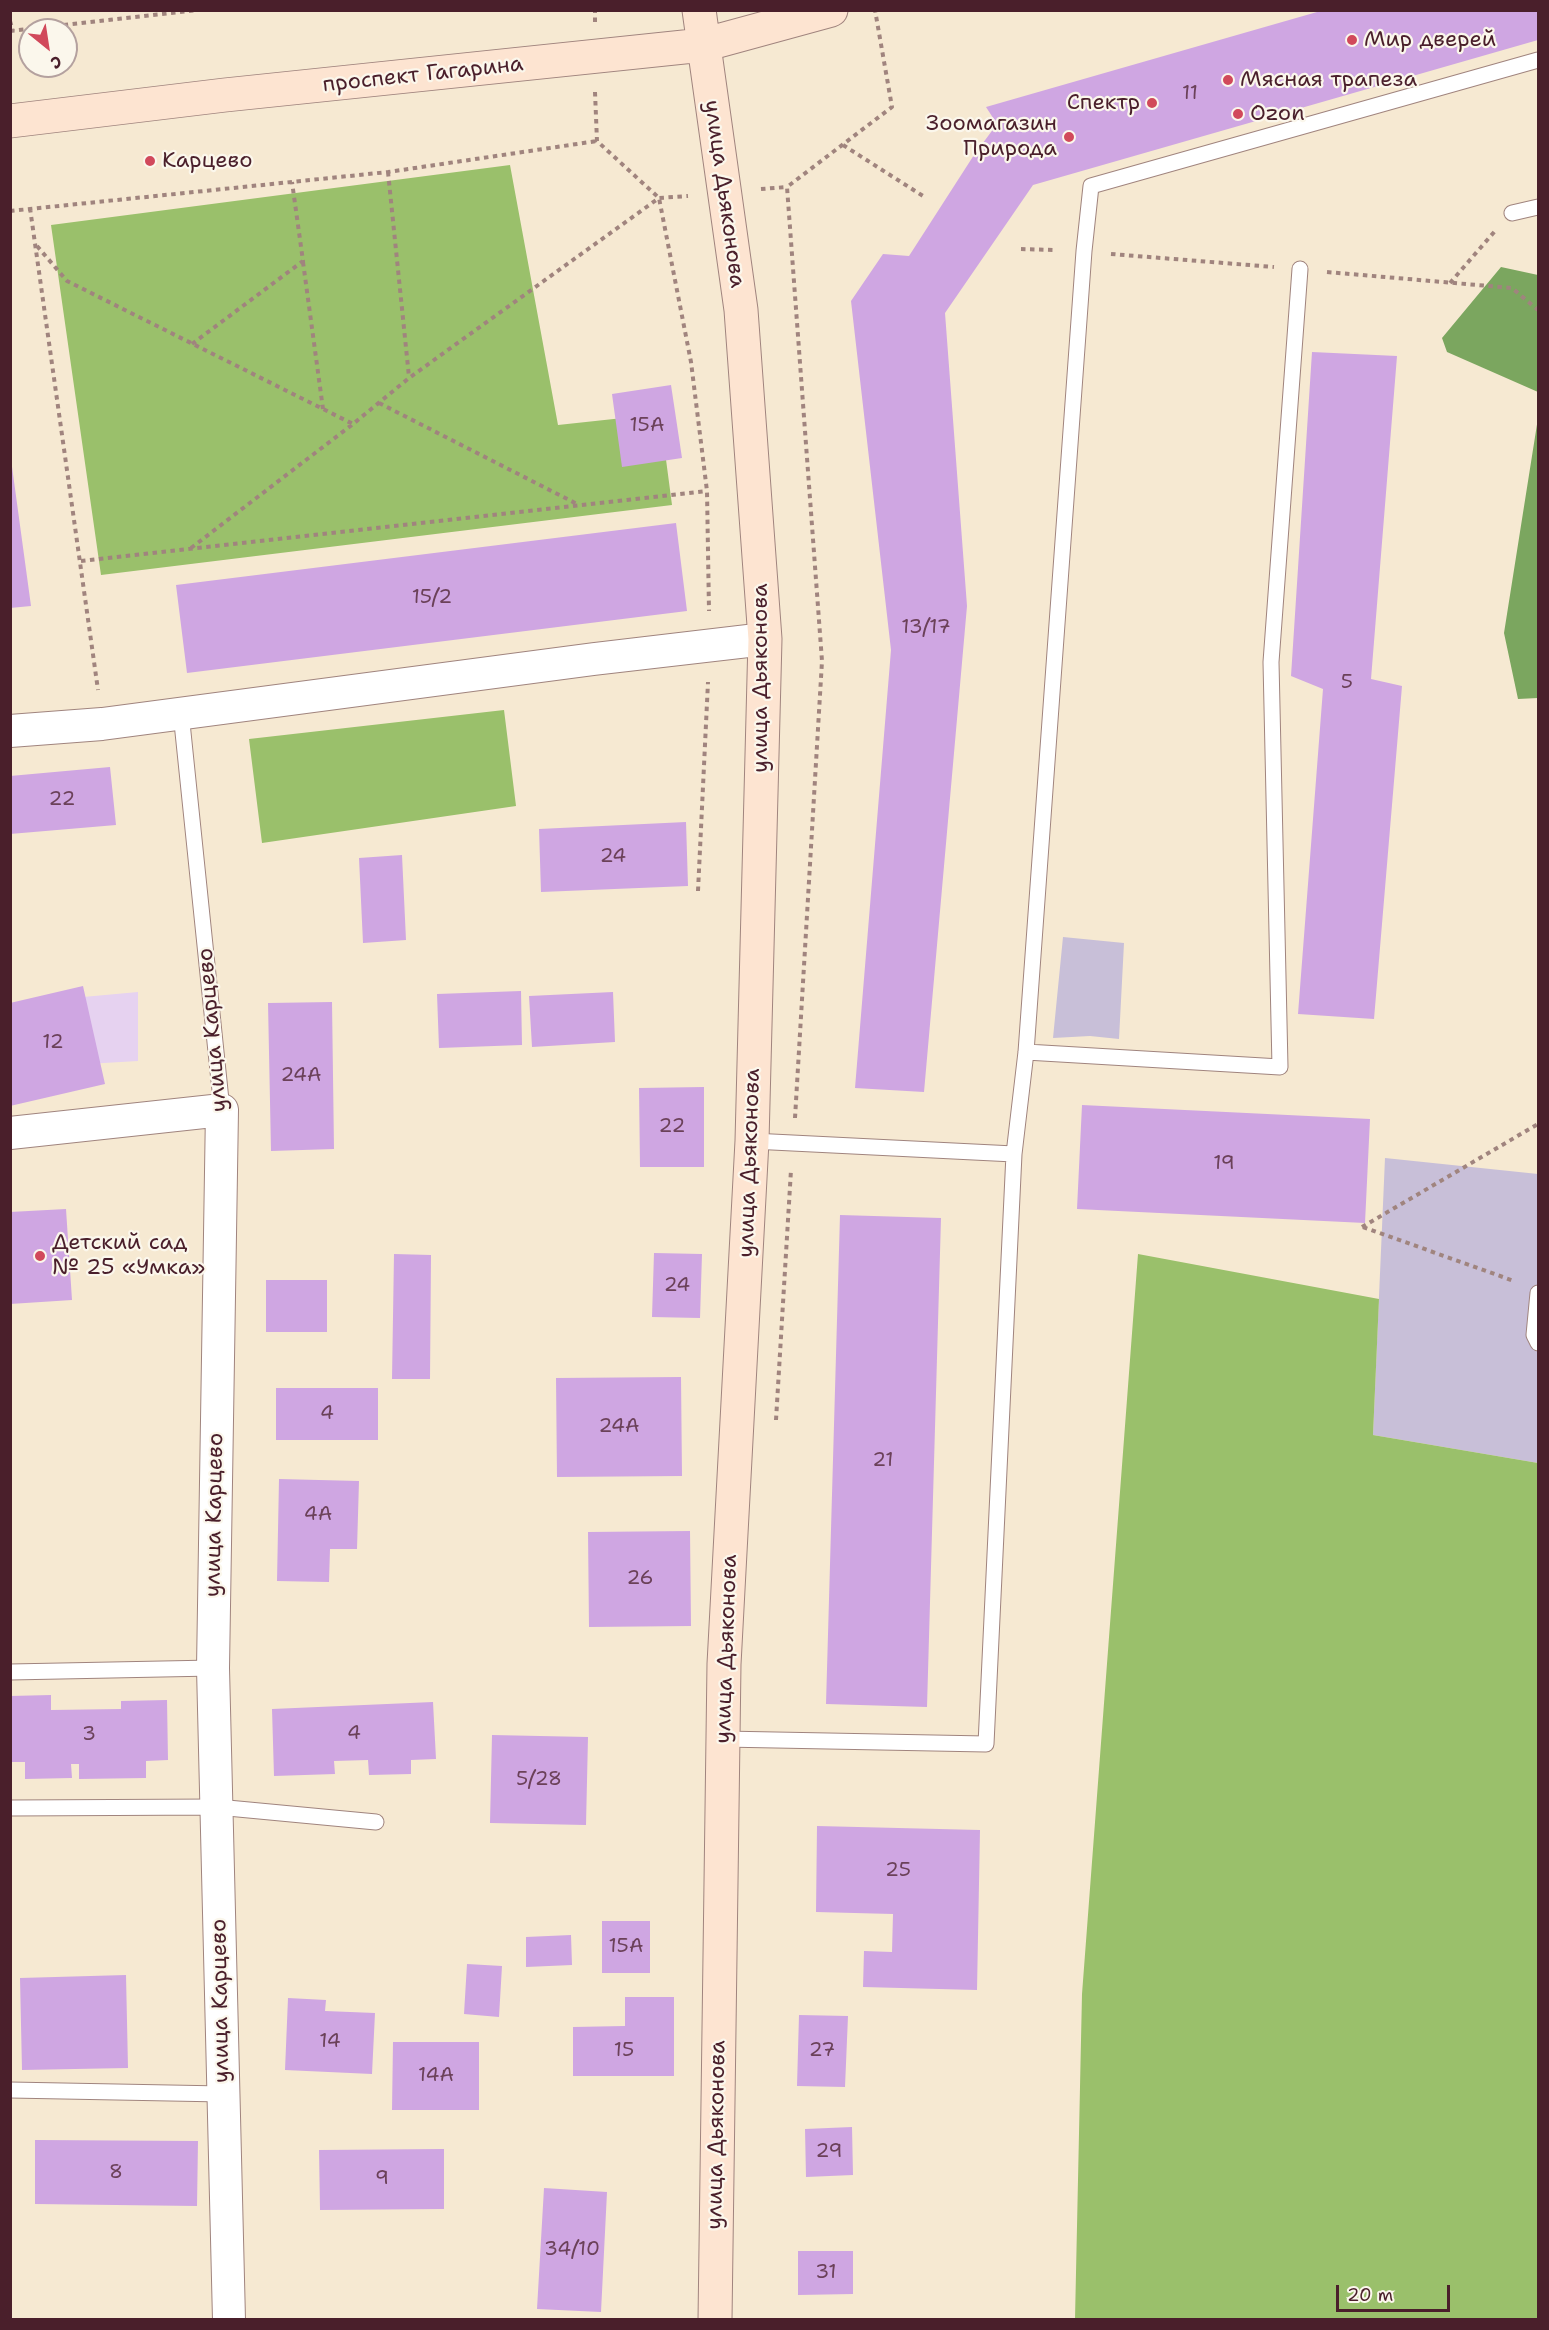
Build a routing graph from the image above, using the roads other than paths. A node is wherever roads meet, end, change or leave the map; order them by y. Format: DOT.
graph roads {
  1 [pos="699,10"];
  2 [pos="831,10"];
  3 [pos="703,45"];
  4 [pos="1539,60"];
  5 [pos="10,121"];
  6 [pos="1539,207"];
  7 [pos="1512,213"];
  8 [pos="1300,269"];
  9 [pos="765,639"];
  10 [pos="181,713"];
  11 [pos="10,731"];
  12 [pos="1026,1052"];
  13 [pos="222,1110"];
  14 [pos="10,1133"];
  15 [pos="752,1141"];
  16 [pos="1014,1154"];
  17 [pos="1539,1293"];
  18 [pos="1539,1343"];
  19 [pos="213,1668"];
  20 [pos="10,1672"];
  21 [pos="723,1739"];
  22 [pos="217,1807"];
  23 [pos="10,1808"];
  24 [pos="376,1822"];
  25 [pos="10,2090"];
  26 [pos="223,2094"];
  27 [pos="229,2319"];
  28 [pos="715,2319"];
  1 -- 3 [label="main road, улица Дьяконова"];
  2 -- 3 [label="main road, проспект Гагарина"];
  3 -- 5 [label="main road, проспект Гагарина"];
  3 -- 9 [label="main road, улица Дьяконова"];
  4 -- 12 [label="lane"];
  6 -- 7 [label="lane"];
  8 -- 12 [label="lane"];
  9 -- 10 [label="street"];
  9 -- 15 [label="main road, улица Дьяконова"];
  10 -- 11 [label="street"];
  10 -- 13 [label="lane, улица Карцево"];
  12 -- 16 [label="lane"];
  13 -- 14 [label="street"];
  13 -- 19 [label="street, улица Карцево"];
  15 -- 16 [label="lane"];
  15 -- 21 [label="main road, улица Дьяконова"];
  16 -- 21 [label="lane"];
  17 -- 18 [label="lane"];
  19 -- 20 [label="lane"];
  19 -- 22 [label="street, улица Карцево"];
  21 -- 28 [label="main road, улица Дьяконова"];
  22 -- 23 [label="lane"];
  22 -- 24 [label="lane"];
  22 -- 26 [label="street, улица Карцево"];
  25 -- 26 [label="lane"];
  26 -- 27 [label="street, улица Карцево"];
}
